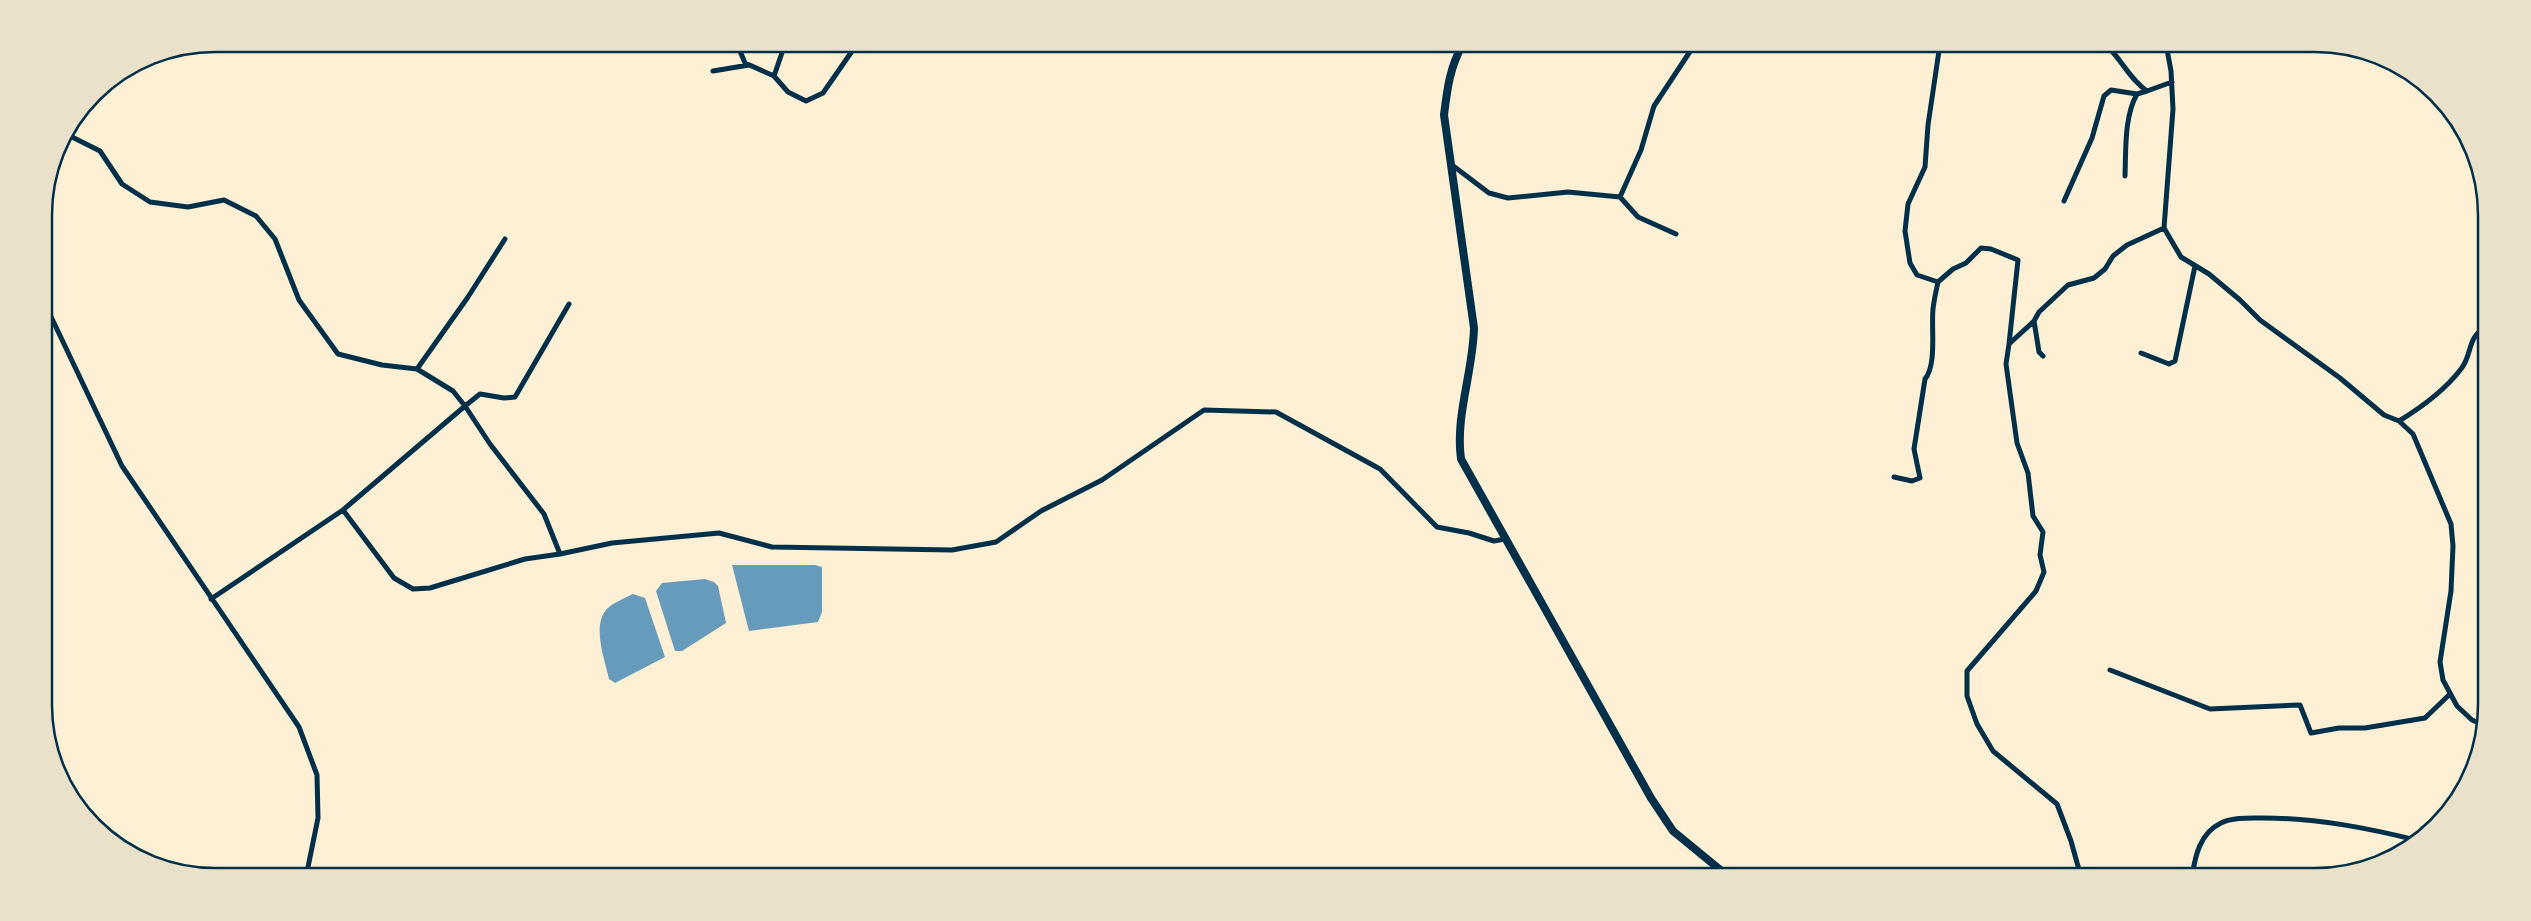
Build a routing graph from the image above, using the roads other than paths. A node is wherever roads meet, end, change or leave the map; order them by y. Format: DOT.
graph roads {
  1 [pos="1458,52"];
  2 [pos="1690,52"];
  3 [pos="1939,52"];
  4 [pos="2114,52"];
  5 [pos="2167,52"];
  6 [pos="741,53"];
  7 [pos="782,53"];
  8 [pos="851,53"];
  9 [pos="749,65"];
  10 [pos="713,71"];
  11 [pos="774,76"];
  12 [pos="2172,82"];
  13 [pos="2147,91"];
  14 [pos="2137,94"];
  15 [pos="72,137"];
  16 [pos="1452,165"];
  17 [pos="2125,176"];
  18 [pos="1620,196"];
  19 [pos="2064,201"];
  20 [pos="2164,228"];
  21 [pos="1676,234"];
  22 [pos="505,239"];
  23 [pos="2196,266"];
  24 [pos="1938,282"];
  25 [pos="568,304"];
  26 [pos="53,320"];
  27 [pos="2034,322"];
  28 [pos="2478,331"];
  29 [pos="2009,344"];
  30 [pos="2141,353"];
  31 [pos="2043,356"];
  32 [pos="417,369"];
  33 [pos="465,406"];
  34 [pos="2400,421"];
  35 [pos="1894,477"];
  36 [pos="343,510"];
  37 [pos="1505,539"];
  38 [pos="560,554"];
  39 [pos="212,599"];
  40 [pos="2110,670"];
  41 [pos="2450,694"];
  42 [pos="2477,722"];
  43 [pos="2409,839"];
  44 [pos="308,868"];
  45 [pos="1718,868"];
  46 [pos="2078,868"];
  47 [pos="2194,868"];
  1 -- 16 [label="main road"];
  2 -- 18 [label="street"];
  3 -- 24 [label="street"];
  4 -- 13 [label="street"];
  5 -- 12 [label="street"];
  6 -- 9 [label="street"];
  7 -- 11 [label="street"];
  8 -- 11 [label="street"];
  9 -- 10 [label="street"];
  9 -- 11 [label="street"];
  12 -- 13 [label="street"];
  12 -- 20 [label="street"];
  13 -- 14 [label="street"];
  14 -- 17 [label="street"];
  14 -- 19 [label="street"];
  15 -- 32 [label="street"];
  16 -- 18 [label="street"];
  16 -- 37 [label="main road"];
  18 -- 21 [label="street"];
  20 -- 23 [label="street"];
  20 -- 27 [label="street"];
  22 -- 32 [label="street"];
  23 -- 30 [label="street"];
  23 -- 34 [label="street"];
  24 -- 29 [label="street"];
  24 -- 35 [label="street"];
  25 -- 33 [label="street"];
  26 -- 39 [label="street"];
  27 -- 29 [label="street"];
  27 -- 31 [label="street"];
  28 -- 34 [label="street"];
  29 -- 46 [label="street"];
  32 -- 33 [label="street"];
  33 -- 36 [label="street"];
  33 -- 38 [label="street"];
  34 -- 41 [label="street"];
  36 -- 38 [label="street"];
  36 -- 39 [label="street"];
  37 -- 38 [label="street"];
  37 -- 45 [label="main road"];
  39 -- 44 [label="street"];
  40 -- 41 [label="street"];
  41 -- 42 [label="street"];
  43 -- 47 [label="street"];
}
